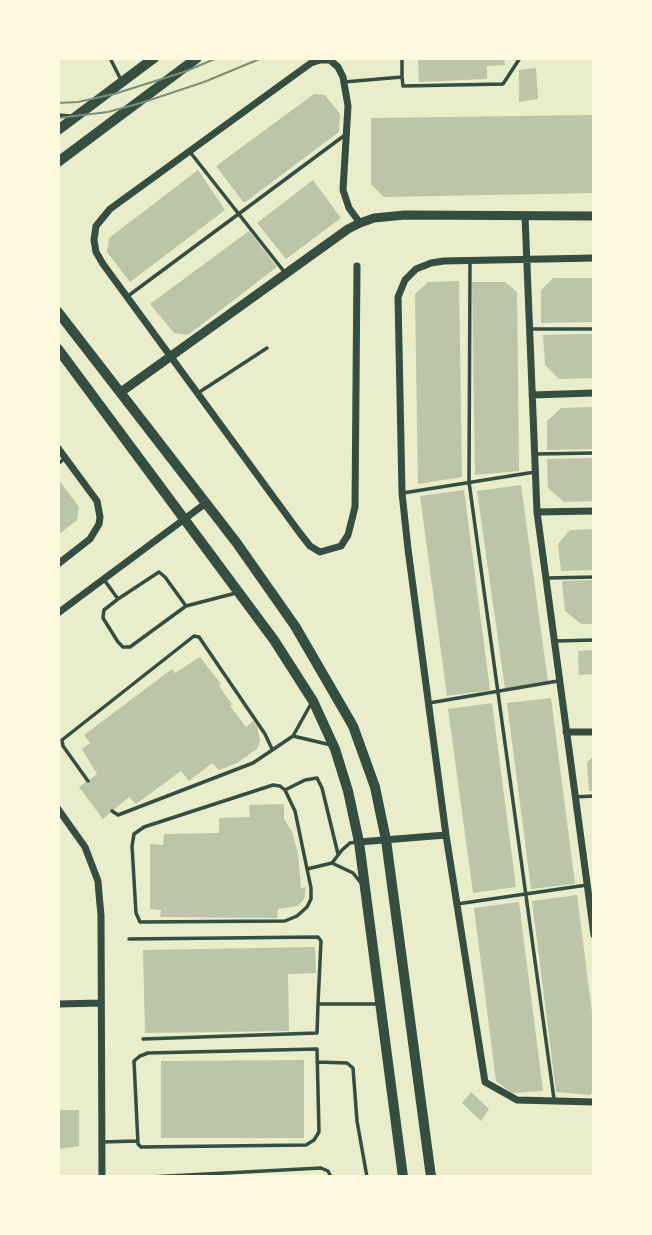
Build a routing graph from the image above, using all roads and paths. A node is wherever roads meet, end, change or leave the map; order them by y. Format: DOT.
graph roads {
  1 [pos="110,58"];
  2 [pos="154,58"];
  3 [pos="197,58"];
  4 [pos="401,58"];
  5 [pos="520,58"];
  6 [pos="402,77"];
  7 [pos="122,82"];
  8 [pos="344,82"];
  9 [pos="58,115"];
  10 [pos="77,116"];
  11 [pos="58,130"];
  12 [pos="345,135"];
  13 [pos="190,152"];
  14 [pos="58,162"];
  15 [pos="240,215"];
  16 [pos="525,216"];
  17 [pos="594,216"];
  18 [pos="360,223"];
  19 [pos="594,258"];
  20 [pos="525,259"];
  21 [pos="470,260"];
  22 [pos="357,265"];
  23 [pos="286,274"];
  24 [pos="128,296"];
  25 [pos="58,312"];
  26 [pos="594,329"];
  27 [pos="529,330"];
  28 [pos="267,348"];
  29 [pos="58,349"];
  30 [pos="171,356"];
  31 [pos="121,392"];
  32 [pos="198,393"];
  33 [pos="594,393"];
  34 [pos="532,395"];
  35 [pos="58,448"];
  36 [pos="594,453"];
  37 [pos="535,454"];
  38 [pos="65,458"];
  39 [pos="58,464"];
  40 [pos="535,472"];
  41 [pos="470,482"];
  42 [pos="402,493"];
  43 [pos="206,503"];
  44 [pos="594,511"];
  45 [pos="537,512"];
  46 [pos="184,519"];
  47 [pos="58,564"];
  48 [pos="594,577"];
  49 [pos="546,578"];
  50 [pos="104,579"];
  51 [pos="240,592"];
  52 [pos="118,599"];
  53 [pos="186,606"];
  54 [pos="58,613"];
  55 [pos="594,640"];
  56 [pos="554,641"];
  57 [pos="560,681"];
  58 [pos="496,691"];
  59 [pos="313,701"];
  60 [pos="429,702"];
  61 [pos="566,732"];
  62 [pos="594,732"];
  63 [pos="293,736"];
  64 [pos="333,746"];
  65 [pos="272,749"];
  66 [pos="88,781"];
  67 [pos="285,790"];
  68 [pos="594,796"];
  69 [pos="575,797"];
  70 [pos="58,809"];
  71 [pos="112,811"];
  72 [pos="446,835"];
  73 [pos="386,839"];
  74 [pos="359,842"];
  75 [pos="338,854"];
  76 [pos="583,857"];
  77 [pos="594,857"];
  78 [pos="332,863"];
  79 [pos="307,869"];
  80 [pos="587,885"];
  81 [pos="365,887"];
  82 [pos="526,894"];
  83 [pos="457,904"];
  84 [pos="593,916"];
  85 [pos="594,935"];
  86 [pos="130,939"];
  87 [pos="101,1003"];
  88 [pos="58,1004"];
  89 [pos="318,1004"];
  90 [pos="382,1004"];
  91 [pos="143,1039"];
  92 [pos="317,1062"];
  93 [pos="554,1101"];
  94 [pos="594,1102"];
  95 [pos="137,1141"];
  96 [pos="102,1142"];
  97 [pos="102,1177"];
  98 [pos="149,1177"];
  99 [pos="331,1177"];
  100 [pos="367,1177"];
  101 [pos="403,1177"];
  102 [pos="431,1177"];
  1 -- 7 [label="lane"];
  2 -- 7 [label="main road"];
  3 -- 14 [label="main road"];
  4 -- 6 [label="lane"];
  5 -- 6 [label="lane"];
  6 -- 8 [label="lane"];
  7 -- 10 [label="main road"];
  8 -- 12 [label="street"];
  8 -- 13 [label="street"];
  9 -- 10 [label="lane"];
  10 -- 11 [label="main road"];
  12 -- 15 [label="lane"];
  12 -- 18 [label="street"];
  13 -- 15 [label="lane"];
  13 -- 24 [label="street"];
  15 -- 23 [label="lane"];
  15 -- 24 [label="lane"];
  16 -- 17 [label="street"];
  16 -- 18 [label="street"];
  16 -- 20 [label="street"];
  18 -- 23 [label="street"];
  19 -- 20 [label="street"];
  20 -- 21 [label="street"];
  20 -- 27 [label="street"];
  21 -- 41 [label="lane"];
  21 -- 42 [label="street"];
  22 -- 32 [label="street"];
  23 -- 30 [label="street"];
  24 -- 30 [label="street"];
  25 -- 31 [label="main road"];
  26 -- 27 [label="lane"];
  27 -- 34 [label="street"];
  28 -- 32 [label="lane"];
  29 -- 46 [label="main road"];
  30 -- 31 [label="street"];
  30 -- 32 [label="street"];
  31 -- 43 [label="main road"];
  33 -- 34 [label="street"];
  34 -- 37 [label="street"];
  35 -- 38 [label="street"];
  36 -- 37 [label="lane"];
  37 -- 40 [label="street"];
  38 -- 39 [label="lane"];
  38 -- 47 [label="street"];
  40 -- 41 [label="lane"];
  40 -- 45 [label="street"];
  41 -- 42 [label="lane"];
  41 -- 58 [label="lane"];
  42 -- 60 [label="street"];
  43 -- 46 [label="street"];
  43 -- 73 [label="main road"];
  44 -- 45 [label="street"];
  45 -- 49 [label="street"];
  46 -- 50 [label="street"];
  46 -- 51 [label="main road"];
  48 -- 49 [label="lane"];
  49 -- 56 [label="street"];
  50 -- 52 [label="lane"];
  50 -- 54 [label="street"];
  51 -- 53 [label="lane"];
  51 -- 59 [label="main road"];
  52 -- 53 [label="lane"];
  52 -- 53 [label="lane"];
  55 -- 56 [label="lane"];
  56 -- 57 [label="street"];
  57 -- 58 [label="lane"];
  57 -- 61 [label="street"];
  58 -- 60 [label="lane"];
  58 -- 82 [label="lane"];
  59 -- 63 [label="lane"];
  59 -- 64 [label="main road"];
  60 -- 72 [label="street"];
  61 -- 62 [label="street"];
  61 -- 69 [label="street"];
  63 -- 64 [label="lane"];
  63 -- 65 [label="lane"];
  64 -- 74 [label="main road"];
  65 -- 66 [label="lane"];
  65 -- 71 [label="lane"];
  67 -- 75 [label="lane"];
  67 -- 79 [label="lane"];
  67 -- 79 [label="lane"];
  68 -- 69 [label="lane"];
  69 -- 76 [label="street"];
  70 -- 87 [label="street"];
  72 -- 73 [label="street"];
  72 -- 83 [label="street"];
  73 -- 74 [label="street"];
  73 -- 102 [label="main road"];
  74 -- 75 [label="lane"];
  74 -- 81 [label="main road"];
  75 -- 78 [label="lane"];
  76 -- 77 [label="street"];
  76 -- 80 [label="street"];
  78 -- 79 [label="lane"];
  78 -- 81 [label="lane"];
  80 -- 82 [label="lane"];
  80 -- 84 [label="street"];
  81 -- 90 [label="main road"];
  82 -- 83 [label="lane"];
  82 -- 93 [label="lane"];
  83 -- 93 [label="street"];
  84 -- 85 [label="street"];
  86 -- 89 [label="lane"];
  87 -- 88 [label="street"];
  87 -- 96 [label="street"];
  89 -- 90 [label="lane"];
  89 -- 91 [label="lane"];
  90 -- 101 [label="main road"];
  92 -- 95 [label="lane"];
  92 -- 95 [label="lane"];
  92 -- 100 [label="lane"];
  93 -- 94 [label="street"];
  95 -- 96 [label="lane"];
  96 -- 97 [label="street"];
  98 -- 99 [label="lane"];
}
